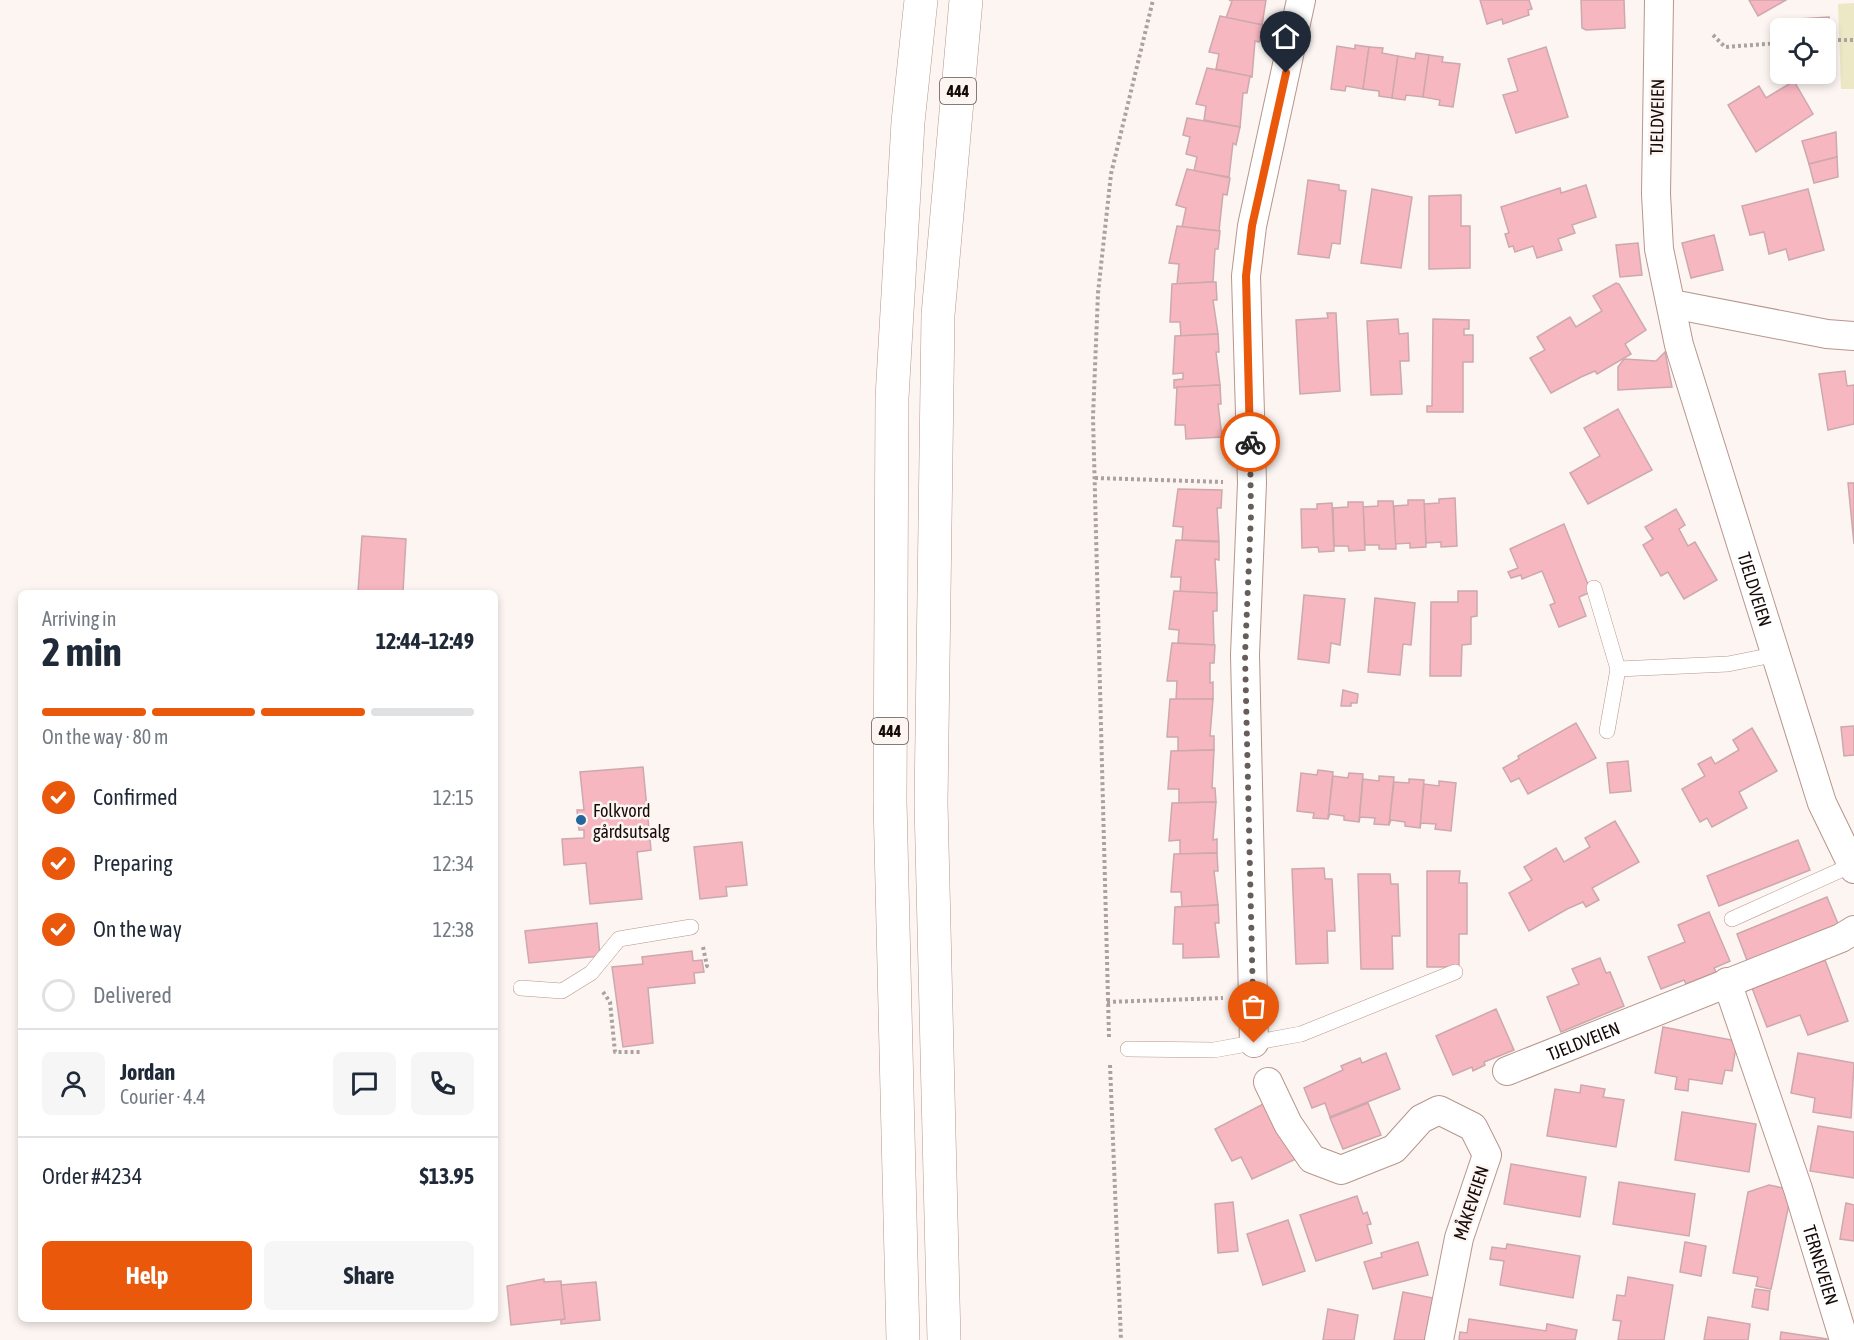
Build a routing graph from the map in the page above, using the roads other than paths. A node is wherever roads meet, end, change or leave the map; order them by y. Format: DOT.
graph roads {
  1 [pos="921,0"];
  2 [pos="966,0"];
  3 [pos="1301,0"];
  4 [pos="1659,0"];
  5 [pos="1672,304"];
  6 [pos="1854,336"];
  7 [pos="1594,588"];
  8 [pos="1778,654"];
  9 [pos="1618,669"];
  10 [pos="1607,731"];
  11 [pos="1853,867"];
  12 [pos="1732,919"];
  13 [pos="692,927"];
  14 [pos="1854,930"];
  15 [pos="1455,972"];
  16 [pos="1727,982"];
  17 [pos="520,988"];
  18 [pos="1254,1043"];
  19 [pos="1128,1049"];
  20 [pos="1507,1071"];
  21 [pos="1268,1082"];
  22 [pos="903,1340"];
  23 [pos="944,1340"];
  24 [pos="1439,1340"];
  25 [pos="1844,1340"];
  1 -- 22 [label="highway, 444"];
  2 -- 23 [label="highway, 444"];
  3 -- 18 [label="street"];
  4 -- 5 [label="street, TJELDVEIEN"];
  5 -- 6 [label="street"];
  5 -- 8 [label="street, TJELDVEIEN"];
  7 -- 9 [label="lane"];
  8 -- 9 [label="lane"];
  8 -- 11 [label="street, TJELDVEIEN"];
  9 -- 10 [label="lane"];
  11 -- 12 [label="lane"];
  13 -- 17 [label="lane"];
  14 -- 16 [label="street, TJELDVEIEN"];
  15 -- 18 [label="lane"];
  16 -- 20 [label="street, TJELDVEIEN"];
  16 -- 25 [label="street, TERNEVEIEN"];
  18 -- 19 [label="lane"];
  21 -- 24 [label="street, MÅKEVEIEN"];
}
